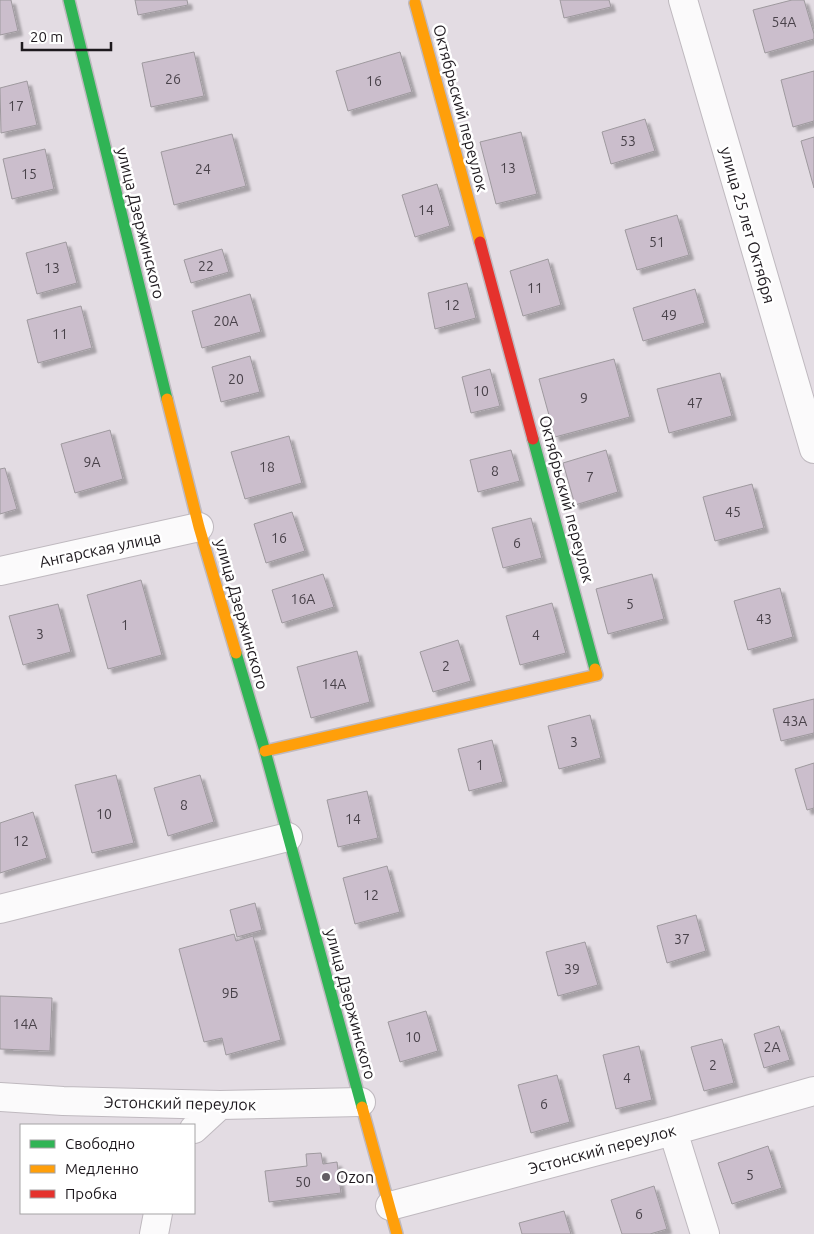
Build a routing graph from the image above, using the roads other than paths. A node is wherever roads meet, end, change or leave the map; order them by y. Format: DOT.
graph roads {
  1 [pos="69,0"];
  2 [pos="683,0"];
  3 [pos="415,3"];
  4 [pos="814,449"];
  5 [pos="199,527"];
  6 [pos="0,571"];
  7 [pos="265,751"];
  8 [pos="288,838"];
  9 [pos="0,909"];
  10 [pos="814,1091"];
  11 [pos="0,1097"];
  12 [pos="361,1102"];
  13 [pos="220,1105"];
  14 [pos="195,1128"];
  15 [pos="673,1131"];
  16 [pos="390,1206"];
  17 [pos="158,1214"];
  18 [pos="154,1234"];
  19 [pos="397,1234"];
  20 [pos="705,1234"];
  1 -- 5 [label="street, улица Дзержинского"];
  2 -- 4 [label="street, улица 25 лет Октября"];
  3 -- 7 [label="street, Октябрьский переулок"];
  5 -- 6 [label="street, Ангарская улица"];
  5 -- 7 [label="street, улица Дзержинского"];
  7 -- 8 [label="street, улица Дзержинского"];
  8 -- 9 [label="street"];
  8 -- 12 [label="street, улица Дзержинского"];
  10 -- 15 [label="street, Эстонский переулок"];
  11 -- 13 [label="street, Эстонский переулок"];
  12 -- 13 [label="street, Эстонский переулок"];
  12 -- 16 [label="street, улица Дзержинского"];
  13 -- 14 [label="street"];
  15 -- 16 [label="street, Эстонский переулок"];
  15 -- 20 [label="street"];
  16 -- 19 [label="street, улица Дзержинского"];
  17 -- 18 [label="street"];
}
